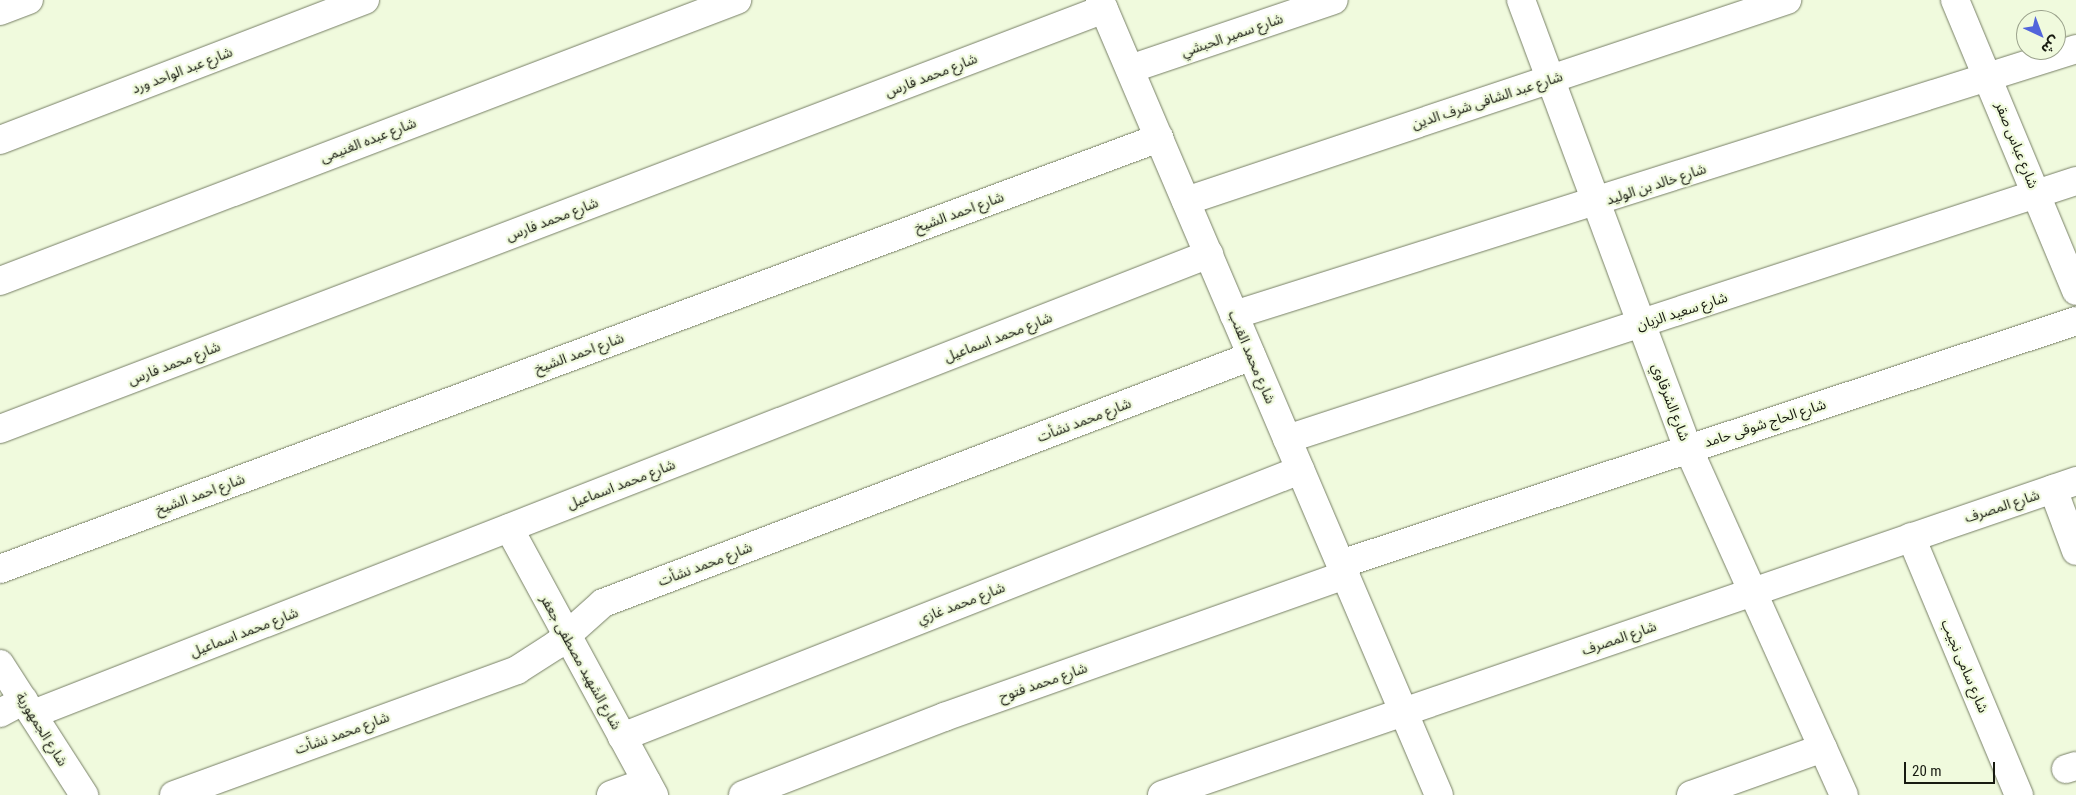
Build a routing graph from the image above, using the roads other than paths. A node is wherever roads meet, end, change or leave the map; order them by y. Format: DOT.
graph roads {
  1 [pos="29,0"];
  2 [pos="365,0"];
  3 [pos="737,0"];
  4 [pos="1334,0"];
  5 [pos="1521,0"];
  6 [pos="1787,0"];
  7 [pos="1955,0"];
  8 [pos="1102,4"];
  9 [pos="0,11"];
  10 [pos="2076,49"];
  11 [pos="1130,69"];
  12 [pos="1989,77"];
  13 [pos="1550,79"];
  14 [pos="1159,138"];
  15 [pos="0,140"];
  16 [pos="2076,181"];
  17 [pos="2037,194"];
  18 [pos="1186,201"];
  19 [pos="1597,202"];
  20 [pos="1208,254"];
  21 [pos="0,281"];
  22 [pos="2076,291"];
  23 [pos="1234,315"];
  24 [pos="2076,320"];
  25 [pos="1642,324"];
  26 [pos="1252,356"];
  27 [pos="0,429"];
  28 [pos="1287,439"];
  29 [pos="1688,448"];
  30 [pos="1300,470"];
  31 [pos="2064,485"];
  32 [pos="509,528"];
  33 [pos="1911,537"];
  34 [pos="2076,551"];
  35 [pos="0,569"];
  36 [pos="1343,569"];
  37 [pos="1753,591"];
  38 [pos="565,636"];
  39 [pos="0,664"];
  40 [pos="28,707"];
  41 [pos="0,713"];
  42 [pos="1404,714"];
  43 [pos="622,737"];
  44 [pos="1823,748"];
  45 [pos="650,788"];
  46 [pos="84,795"];
  47 [pos="174,795"];
  48 [pos="611,795"];
  49 [pos="743,795"];
  50 [pos="1162,795"];
  51 [pos="1439,795"];
  52 [pos="1691,795"];
  53 [pos="1844,795"];
  54 [pos="2019,795"];
  1 -- 9 [label="street"];
  2 -- 15 [label="street, شارع عبد الواحد ورد"];
  3 -- 21 [label="street, شارع عبده الغنيمى"];
  4 -- 11 [label="street, شارع سمير الحبشي"];
  5 -- 13 [label="street, شارع الشرقاوي"];
  6 -- 13 [label="street, شارع عبد الشافى شرف الدين"];
  7 -- 12 [label="street, شارع عباس صقر"];
  8 -- 11 [label="street, شارع محمد القنب"];
  8 -- 27 [label="street, شارع محمد فارس"];
  10 -- 12 [label="street, شارع خالد بن الوليد"];
  11 -- 14 [label="street, شارع محمد القنب"];
  12 -- 17 [label="street, شارع عباس صقر"];
  12 -- 19 [label="street, شارع خالد بن الوليد"];
  13 -- 18 [label="street, شارع عبد الشافى شرف الدين"];
  13 -- 19 [label="street, شارع الشرقاوي"];
  14 -- 18 [label="street, شارع محمد القنب"];
  14 -- 35 [label="street, شارع احمد الشيخ"];
  16 -- 17 [label="street, شارع سعيد الزيان"];
  17 -- 22 [label="street, شارع عباس صقر"];
  17 -- 25 [label="street, شارع سعيد الزيان"];
  18 -- 20 [label="street, شارع محمد القنب"];
  19 -- 23 [label="street, شارع خالد بن الوليد"];
  19 -- 25 [label="street, شارع الشرقاوي"];
  20 -- 23 [label="street, شارع محمد القنب"];
  20 -- 32 [label="street, شارع محمد اسماعيل"];
  23 -- 26 [label="street, شارع محمد القنب"];
  24 -- 29 [label="street, شارع الحاج شوقى حامد"];
  25 -- 28 [label="street, شارع سعيد الزيان"];
  25 -- 29 [label="street, شارع الشرقاوي"];
  26 -- 28 [label="street, شارع محمد القنب"];
  26 -- 38 [label="street, شارع محمد نشأت"];
  28 -- 30 [label="street, شارع محمد القنب"];
  29 -- 36 [label="street, شارع الحاج شوقى حامد"];
  29 -- 37 [label="street, شارع الشرقاوي"];
  30 -- 36 [label="street, شارع محمد القنب"];
  30 -- 43 [label="street, شارع محمد غازي"];
  31 -- 33 [label="street, شارع المصرف"];
  31 -- 34 [label="street"];
  32 -- 38 [label="street, شارع الشهيد مصطفى جعفر"];
  32 -- 40 [label="street, شارع محمد اسماعيل"];
  33 -- 37 [label="street, شارع المصرف"];
  33 -- 54 [label="street, شارع سامى نجيب"];
  36 -- 42 [label="street, شارع محمد القنب"];
  36 -- 49 [label="street, شارع محمد فتوح"];
  37 -- 42 [label="street, شارع المصرف"];
  37 -- 44 [label="street, شارع الشرقاوي"];
  38 -- 43 [label="street, شارع الشهيد مصطفى جعفر"];
  38 -- 47 [label="street, شارع محمد نشأت"];
  39 -- 40 [label="street, شارع الجمهورية"];
  40 -- 41 [label="street, شارع محمد اسماعيل"];
  40 -- 46 [label="street, شارع الجمهورية"];
  42 -- 50 [label="street, شارع المصرف"];
  42 -- 51 [label="street, شارع محمد القنب"];
  43 -- 45 [label="street, شارع الشهيد مصطفى جعفر"];
  44 -- 52 [label="street"];
  44 -- 53 [label="street, شارع الشرقاوي"];
  45 -- 48 [label="street"];
}
